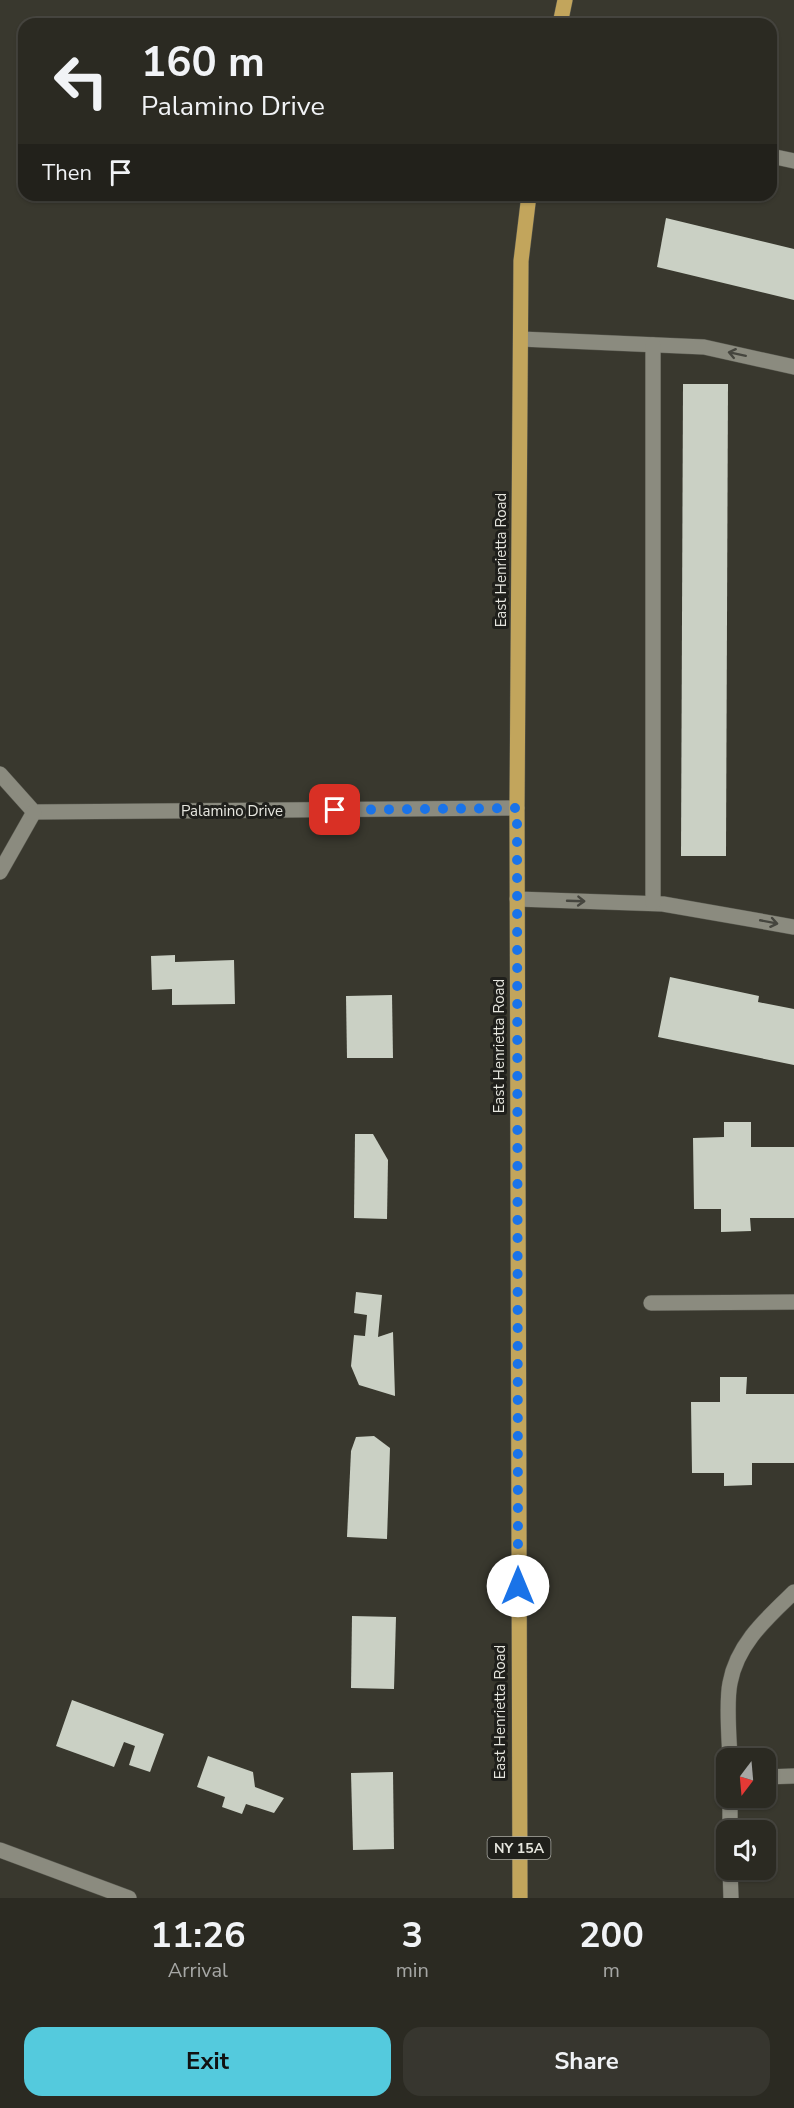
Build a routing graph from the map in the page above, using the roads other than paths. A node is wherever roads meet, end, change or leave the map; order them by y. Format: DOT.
graph roads {
  1 [pos="565,0"];
  2 [pos="561,18"];
  3 [pos="777,157"];
  4 [pos="794,161"];
  5 [pos="528,201"];
  6 [pos="521,339"];
  7 [pos="653,345"];
  8 [pos="794,367"];
  9 [pos="0,774"];
  10 [pos="517,808"];
  11 [pos="34,812"];
  12 [pos="0,872"];
  13 [pos="517,899"];
  14 [pos="653,903"];
  15 [pos="794,927"];
  16 [pos="794,1302"];
  17 [pos="651,1303"];
  18 [pos="794,1592"];
  19 [pos="730,1748"];
  20 [pos="794,1776"];
  21 [pos="776,1777"];
  22 [pos="0,1850"];
  23 [pos="730,1880"];
  24 [pos="129,1898"];
  25 [pos="520,1898"];
  26 [pos="730,1898"];
  1 -- 2 [label="main road"];
  3 -- 4 [label="street"];
  5 -- 6 [label="main road, East Henrietta Road / NY 15A"];
  6 -- 7 [label="street"];
  6 -- 10 [label="main road, East Henrietta Road / NY 15A"];
  8 -- 7 [label="street, one-way"];
  7 -- 14 [label="street"];
  9 -- 11 [label="street"];
  10 -- 11 [label="street, Palamino Drive"];
  10 -- 13 [label="main road, East Henrietta Road / NY 15A"];
  11 -- 12 [label="street"];
  13 -- 14 [label="street, one-way"];
  13 -- 25 [label="main road, East Henrietta Road / NY 15A"];
  14 -- 15 [label="street, one-way"];
  16 -- 17 [label="street"];
  18 -- 19 [label="street"];
  20 -- 21 [label="street"];
  22 -- 24 [label="street"];
  23 -- 26 [label="street"];
}
